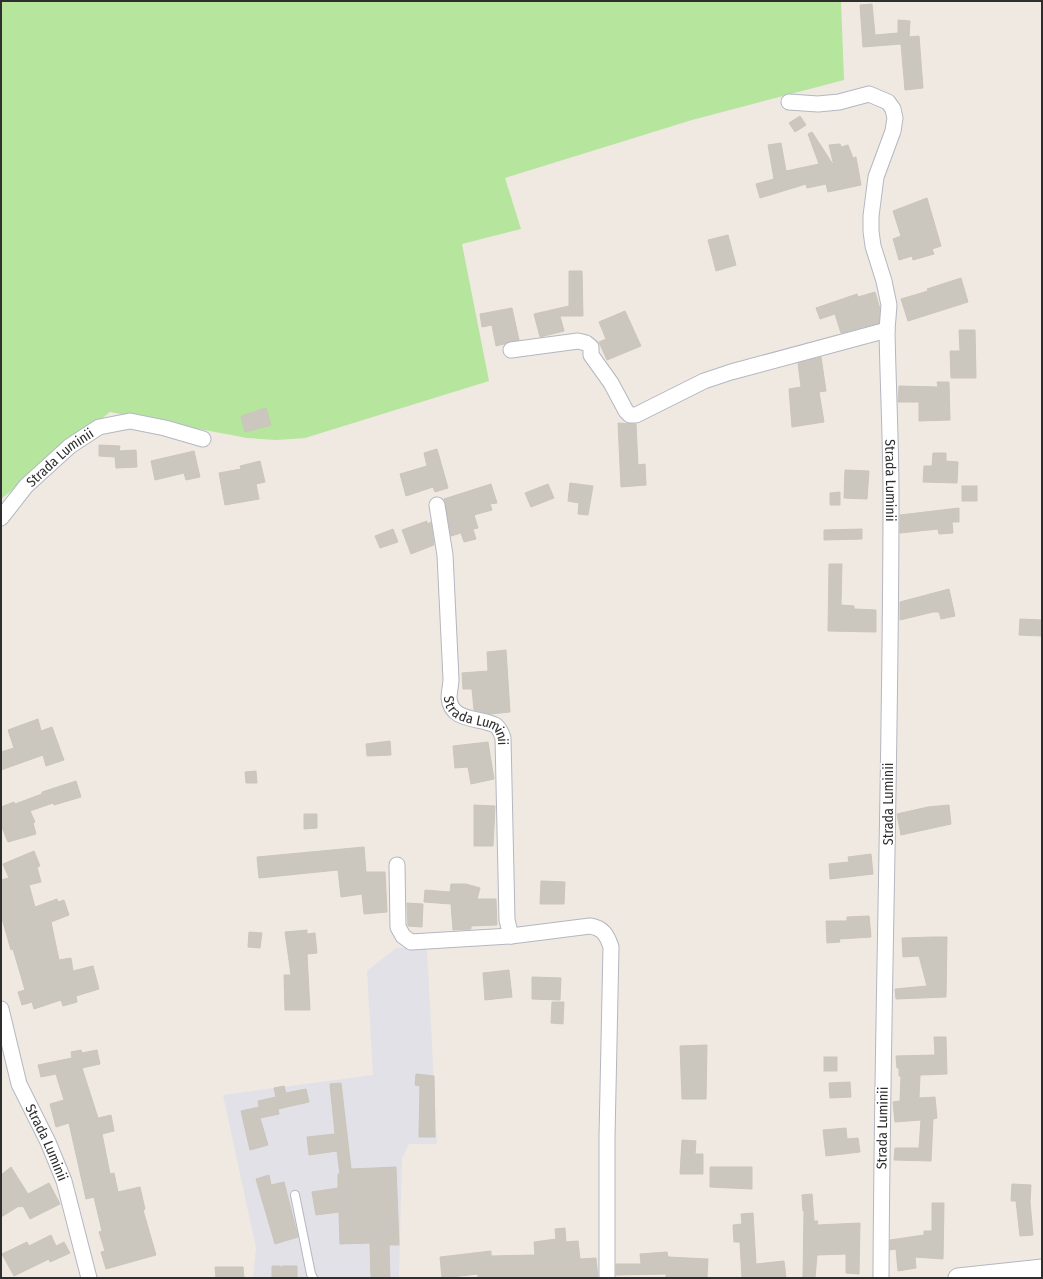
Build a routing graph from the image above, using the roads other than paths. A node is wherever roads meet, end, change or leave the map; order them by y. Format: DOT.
graph roads {
  1 [pos="789,102"];
  2 [pos="887,330"];
  3 [pos="511,350"];
  4 [pos="204,439"];
  5 [pos="437,506"];
  6 [pos="1,518"];
  7 [pos="397,865"];
  8 [pos="511,936"];
  9 [pos="1,1009"];
  10 [pos="295,1195"];
  11 [pos="1042,1269"];
  12 [pos="89,1278"];
  13 [pos="313,1278"];
  14 [pos="607,1278"];
  15 [pos="881,1278"];
  16 [pos="958,1278"];
  1 -- 2 [label="street, Strada Luminii"];
  2 -- 3 [label="street"];
  2 -- 15 [label="street, Strada Luminii"];
  4 -- 6 [label="street, Strada Luminii"];
  5 -- 8 [label="street, Strada Luminii"];
  7 -- 8 [label="street"];
  8 -- 14 [label="street"];
  9 -- 12 [label="street, Strada Luminii"];
  10 -- 13 [label="lane"];
  11 -- 16 [label="street"];
}
